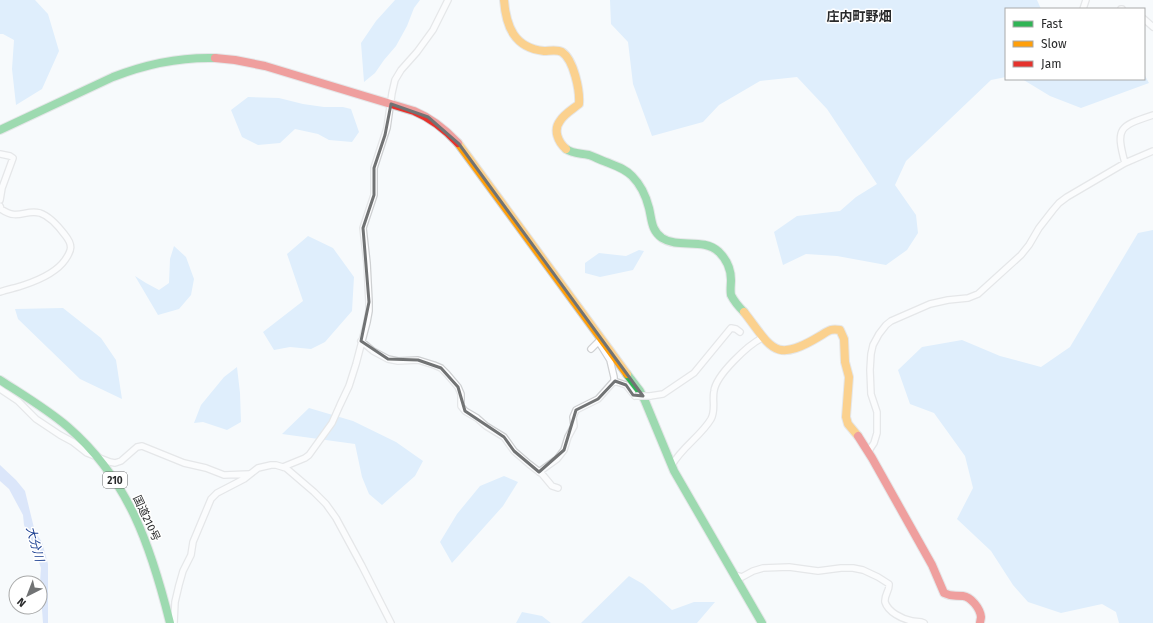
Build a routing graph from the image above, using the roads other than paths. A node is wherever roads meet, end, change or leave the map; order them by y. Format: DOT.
graph roads {
  1 [pos="448,0"];
  2 [pos="504,0"];
  3 [pos="1145,20"];
  4 [pos="1153,27"];
  5 [pos="391,104"];
  6 [pos="1153,115"];
  7 [pos="0,130"];
  8 [pos="1153,151"];
  9 [pos="0,154"];
  10 [pos="1125,163"];
  11 [pos="0,200"];
  12 [pos="0,206"];
  13 [pos="0,292"];
  14 [pos="740,332"];
  15 [pos="762,338"];
  16 [pos="601,340"];
  17 [pos="361,341"];
  18 [pos="591,349"];
  19 [pos="0,380"];
  20 [pos="614,380"];
  21 [pos="0,388"];
  22 [pos="868,452"];
  23 [pos="98,458"];
  24 [pos="672,465"];
  25 [pos="283,467"];
  26 [pos="539,472"];
  27 [pos="249,474"];
  28 [pos="558,488"];
  29 [pos="734,575"];
  30 [pos="170,623"];
  31 [pos="174,623"];
  32 [pos="391,623"];
  33 [pos="762,623"];
  34 [pos="924,623"];
  35 [pos="980,623"];
  1 -- 5 [label="street"];
  2 -- 15 [label="main road"];
  3 -- 4 [label="street"];
  5 -- 7 [label="main road"];
  5 -- 16 [label="main road"];
  5 -- 17 [label="street"];
  6 -- 10 [label="street"];
  8 -- 10 [label="street"];
  9 -- 11 [label="street"];
  10 -- 22 [label="street"];
  12 -- 13 [label="street"];
  14 -- 20 [label="street, bridge"];
  15 -- 22 [label="main road"];
  15 -- 24 [label="street"];
  16 -- 18 [label="street"];
  16 -- 20 [label="street"];
  16 -- 24 [label="main road"];
  17 -- 25 [label="street"];
  17 -- 26 [label="street"];
  19 -- 23 [label="main road, 国道210号 / 210"];
  20 -- 26 [label="street"];
  21 -- 23 [label="street"];
  22 -- 35 [label="main road"];
  23 -- 27 [label="street"];
  23 -- 30 [label="main road, 国道210号 / 210"];
  24 -- 29 [label="main road"];
  25 -- 27 [label="street"];
  25 -- 32 [label="street"];
  26 -- 28 [label="street"];
  27 -- 31 [label="street"];
  29 -- 33 [label="main road"];
  29 -- 34 [label="street"];
}
